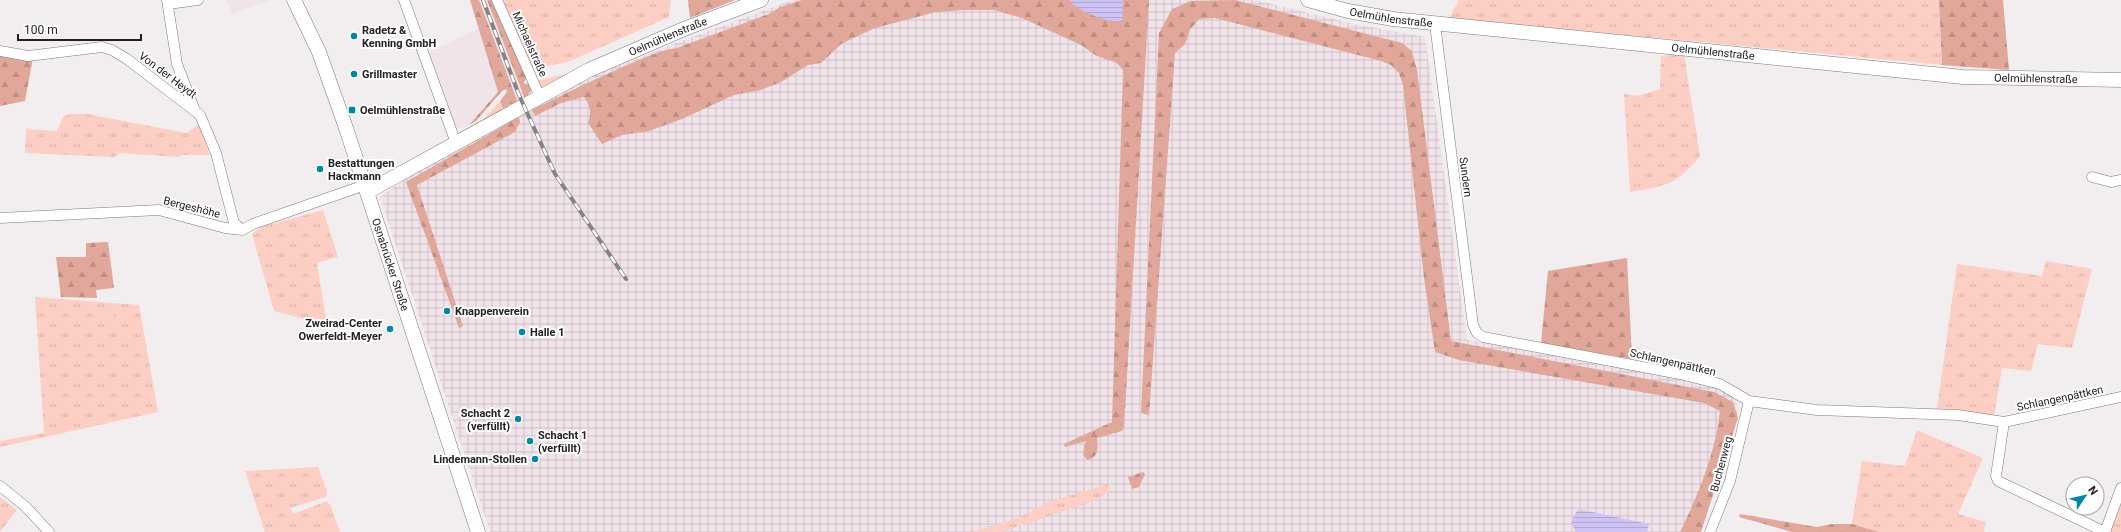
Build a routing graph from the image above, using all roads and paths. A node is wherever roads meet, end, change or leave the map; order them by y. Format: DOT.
graph roads {
  1 [pos="198,0"];
  2 [pos="294,0"];
  3 [pos="404,0"];
  4 [pos="497,0"];
  5 [pos="761,0"];
  6 [pos="1308,0"];
  7 [pos="167,2"];
  8 [pos="1436,24"];
  9 [pos="0,51"];
  10 [pos="2121,80"];
  11 [pos="540,97"];
  12 [pos="195,110"];
  13 [pos="456,143"];
  14 [pos="2092,177"];
  15 [pos="2121,180"];
  16 [pos="366,189"];
  17 [pos="2,219"];
  18 [pos="242,230"];
  19 [pos="1477,333"];
  20 [pos="2121,397"];
  21 [pos="1749,401"];
  22 [pos="2004,422"];
  23 [pos="0,486"];
  24 [pos="2121,488"];
  25 [pos="50,532"];
  26 [pos="478,532"];
  27 [pos="1710,532"];
  28 [pos="2105,532"];
  1 -- 7 [label="street"];
  2 -- 16 [label="street, Osnabrücker Straße"];
  3 -- 13 [label="street"];
  4 -- 11 [label="street, Michaelstraße"];
  5 -- 11 [label="street, Oelmühlenstraße"];
  6 -- 8 [label="street, Oelmühlenstraße"];
  7 -- 12 [label="street"];
  8 -- 10 [label="street, Oelmühlenstraße"];
  8 -- 19 [label="street, Sundern"];
  9 -- 12 [label="street, Von der Heydt"];
  11 -- 13 [label="street, Oelmühlenstraße"];
  12 -- 18 [label="street, Von der Heydt"];
  13 -- 16 [label="street, Oelmühlenstraße"];
  14 -- 15 [label="street"];
  16 -- 18 [label="street"];
  16 -- 26 [label="street, Osnabrücker Straße"];
  17 -- 18 [label="street, Bergeshöhe"];
  19 -- 21 [label="street, Schlangenpättken"];
  20 -- 22 [label="street, Schlangenpättken"];
  21 -- 22 [label="street, Schlangenpättken"];
  21 -- 27 [label="street, Buchenweg"];
  22 -- 28 [label="street"];
  23 -- 25 [label="street"];
  24 -- 28 [label="street"];
}
